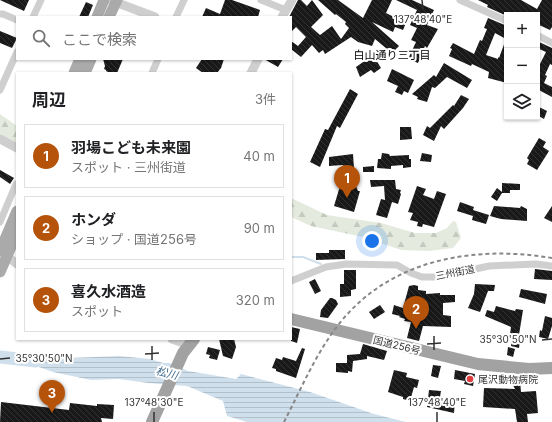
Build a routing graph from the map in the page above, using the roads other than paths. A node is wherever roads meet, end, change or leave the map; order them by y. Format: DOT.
graph roads {
  1 [pos="41,0"];
  2 [pos="184,0"];
  3 [pos="261,0"];
  4 [pos="292,0"];
  5 [pos="460,0"];
  6 [pos="112,1"];
  7 [pos="284,13"];
  8 [pos="0,14"];
  9 [pos="33,16"];
  10 [pos="98,16"];
  11 [pos="109,16"];
  12 [pos="152,16"];
  13 [pos="176,16"];
  14 [pos="16,20"];
  15 [pos="504,20"];
  16 [pos="540,36"];
  17 [pos="552,42"];
  18 [pos="16,54"];
  19 [pos="80,60"];
  20 [pos="91,60"];
  21 [pos="158,60"];
  22 [pos="258,60"];
  23 [pos="74,72"];
  24 [pos="85,72"];
  25 [pos="152,72"];
  26 [pos="252,72"];
  27 [pos="0,90"];
  28 [pos="0,140"];
  29 [pos="16,148"];
  30 [pos="16,184"];
  31 [pos="16,213"];
  32 [pos="0,222"];
  33 [pos="16,234"];
  34 [pos="0,251"];
  35 [pos="16,263"];
  36 [pos="552,266"];
  37 [pos="0,272"];
  38 [pos="292,281"];
  39 [pos="292,319"];
  40 [pos="174,340"];
  41 [pos="189,346"];
  42 [pos="552,368"];
  43 [pos="152,422"];
  1 -- 9 [label="street"];
  2 -- 13 [label="street"];
  3 -- 7 [label="street"];
  4 -- 7 [label="street"];
  5 -- 15 [label="street"];
  6 -- 10 [label="main road"];
  6 -- 11 [label="main road"];
  6 -- 12 [label="street"];
  8 -- 14 [label="street"];
  16 -- 17 [label="street"];
  18 -- 27 [label="street"];
  19 -- 23 [label="main road"];
  20 -- 24 [label="main road"];
  21 -- 25 [label="street"];
  22 -- 26 [label="street"];
  28 -- 29 [label="street"];
  30 -- 32 [label="street"];
  31 -- 34 [label="main road"];
  33 -- 37 [label="main road, bridge"];
  34 -- 35 [label="street"];
  36 -- 38 [label="street, 三州街道"];
  39 -- 42 [label="highway, 国道256号"];
  40 -- 41 [label="street"];
  41 -- 43 [label="highway"];
}
